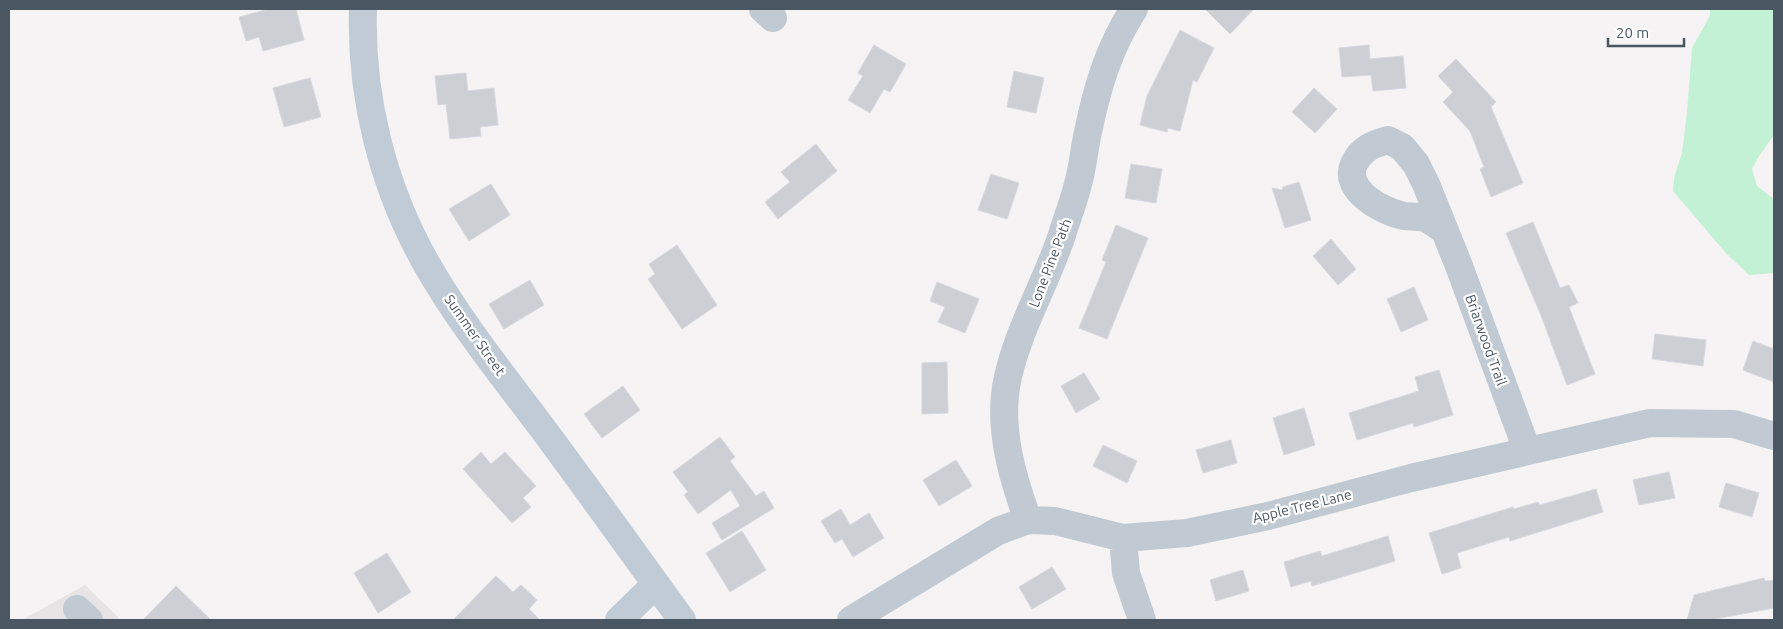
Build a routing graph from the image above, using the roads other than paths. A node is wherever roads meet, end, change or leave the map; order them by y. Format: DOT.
graph roads {
  1 [pos="363,9"];
  2 [pos="1134,9"];
  3 [pos="1444,230"];
  4 [pos="1774,436"];
  5 [pos="1527,450"];
  6 [pos="1028,520"];
  7 [pos="1123,538"];
  8 [pos="656,584"];
  9 [pos="619,620"];
  10 [pos="682,620"];
  11 [pos="851,620"];
  12 [pos="1142,620"];
  1 -- 8 [label="street, Summer Street"];
  2 -- 6 [label="street, Lone Pine Path"];
  3 -- 5 [label="street, Briarwood Trail"];
  4 -- 5 [label="street, Apple Tree Lane"];
  5 -- 7 [label="street, Apple Tree Lane"];
  6 -- 7 [label="street, Apple Tree Lane"];
  6 -- 11 [label="street, Apple Tree Lane"];
  7 -- 12 [label="street"];
  8 -- 9 [label="street"];
  8 -- 10 [label="street, Summer Street"];
}
